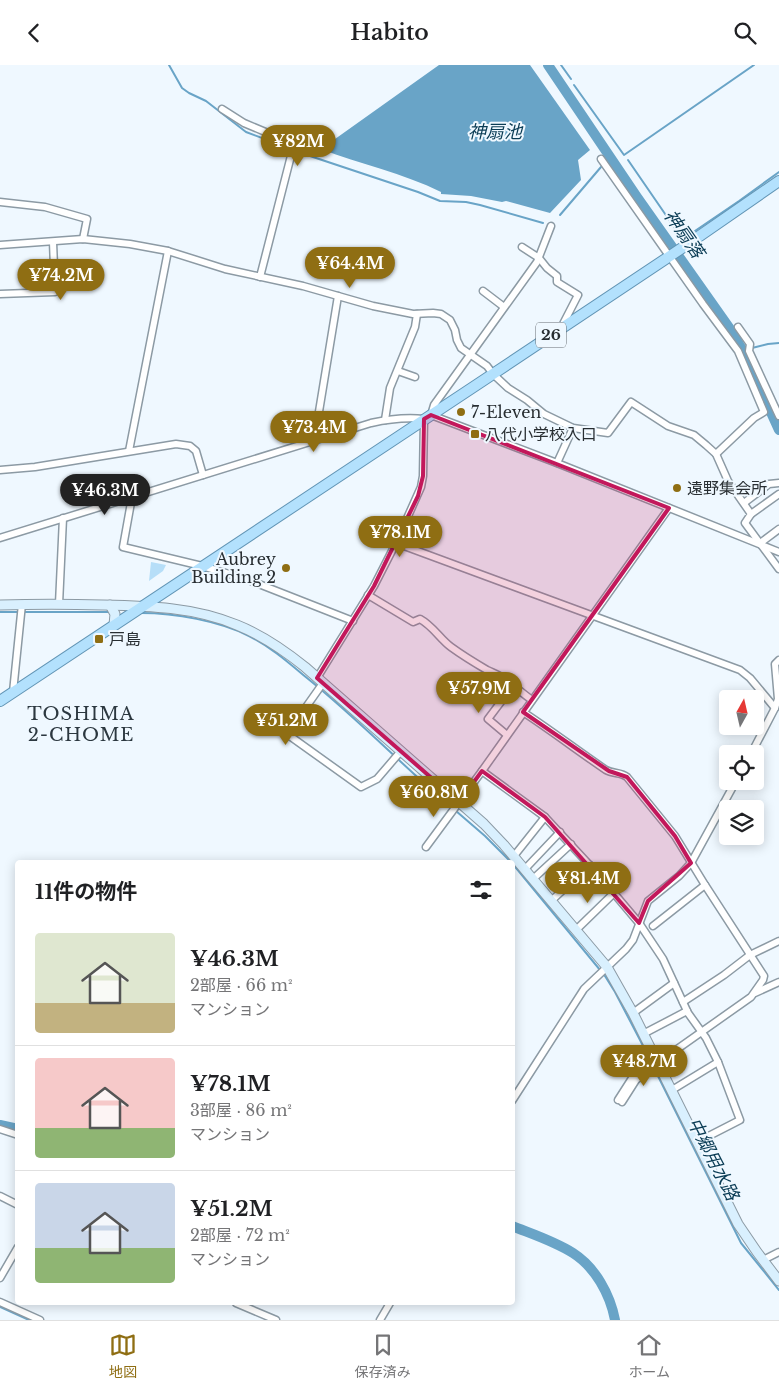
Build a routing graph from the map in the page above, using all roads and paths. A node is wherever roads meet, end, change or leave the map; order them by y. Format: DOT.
graph roads {
  1 [pos="222,109"];
  2 [pos="601,159"];
  3 [pos="779,181"];
  4 [pos="0,202"];
  5 [pos="551,226"];
  6 [pos="83,239"];
  7 [pos="53,242"];
  8 [pos="0,245"];
  9 [pos="522,247"];
  10 [pos="168,251"];
  11 [pos="674,253"];
  12 [pos="539,257"];
  13 [pos="551,260"];
  14 [pos="547,268"];
  15 [pos="260,277"];
  16 [pos="482,291"];
  17 [pos="0,294"];
  18 [pos="338,296"];
  19 [pos="504,307"];
  20 [pos="417,314"];
  21 [pos="738,327"];
  22 [pos="561,329"];
  23 [pos="470,354"];
  24 [pos="751,355"];
  25 [pos="742,359"];
  26 [pos="398,371"];
  27 [pos="493,374"];
  28 [pos="416,377"];
  29 [pos="779,416"];
  30 [pos="428,417"];
  31 [pos="385,420"];
  32 [pos="573,428"];
  33 [pos="314,442"];
  34 [pos="129,451"];
  35 [pos="716,454"];
  36 [pos="557,463"];
  37 [pos="0,470"];
  38 [pos="203,475"];
  39 [pos="779,483"];
  40 [pos="779,493"];
  41 [pos="132,497"];
  42 [pos="744,503"];
  43 [pos="670,508"];
  44 [pos="751,514"];
  45 [pos="63,518"];
  46 [pos="779,529"];
  47 [pos="0,538"];
  48 [pos="396,543"];
  49 [pos="761,544"];
  50 [pos="779,552"];
  51 [pos="202,566"];
  52 [pos="779,569"];
  53 [pos="368,595"];
  54 [pos="22,604"];
  55 [pos="59,604"];
  56 [pos="0,605"];
  57 [pos="110,605"];
  58 [pos="143,606"];
  59 [pos="592,616"];
  60 [pos="352,621"];
  61 [pos="114,625"];
  62 [pos="779,660"];
  63 [pos="320,681"];
  64 [pos="510,683"];
  65 [pos="13,692"];
  66 [pos="532,699"];
  67 [pos="0,701"];
  68 [pos="776,708"];
  69 [pos="523,712"];
  70 [pos="507,735"];
  71 [pos="756,745"];
  72 [pos="400,751"];
  73 [pos="482,771"];
  74 [pos="731,790"];
  75 [pos="459,802"];
  76 [pos="545,817"];
  77 [pos="560,832"];
  78 [pos="571,844"];
  79 [pos="426,847"];
  80 [pos="514,856"];
  81 [pos="691,863"];
  82 [pos="590,865"];
  83 [pos="525,869"];
  84 [pos="533,879"];
  85 [pos="704,885"];
  86 [pos="614,893"];
  87 [pos="552,901"];
  88 [pos="639,923"];
  89 [pos="653,926"];
  90 [pos="576,930"];
  91 [pos="779,941"];
  92 [pos="750,955"];
  93 [pos="607,967"];
  94 [pos="674,983"];
  95 [pos="779,983"];
  96 [pos="752,995"];
  97 [pos="683,1002"];
  98 [pos="687,1011"];
  99 [pos="633,1013"];
  100 [pos="701,1033"];
  101 [pos="643,1034"];
  102 [pos="718,1061"];
  103 [pos="658,1063"];
  104 [pos="672,1090"];
  105 [pos="515,1096"];
  106 [pos="620,1101"];
  107 [pos="0,1129"];
  108 [pos="15,1134"];
  109 [pos="697,1142"];
  110 [pos="0,1197"];
  111 [pos="15,1204"];
  112 [pos="779,1251"];
  113 [pos="15,1252"];
  114 [pos="763,1260"];
  115 [pos="0,1278"];
  116 [pos="779,1281"];
  117 [pos="0,1302"];
  118 [pos="241,1305"];
  119 [pos="389,1305"];
  120 [pos="40,1320"];
  121 [pos="276,1320"];
  122 [pos="380,1320"];
  1 -- 15 [label="street"];
  2 -- 11 [label="street"];
  3 -- 11 [label="main road, 26"];
  4 -- 6 [label="street"];
  5 -- 12 [label="street"];
  6 -- 7 [label="street"];
  6 -- 10 [label="street"];
  7 -- 8 [label="street"];
  7 -- 17 [label="street"];
  9 -- 12 [label="street"];
  10 -- 15 [label="street"];
  10 -- 34 [label="street"];
  11 -- 22 [label="main road, 26"];
  11 -- 25 [label="street"];
  12 -- 14 [label="street"];
  12 -- 19 [label="street"];
  13 -- 14 [label="street"];
  14 -- 22 [label="street"];
  15 -- 18 [label="street"];
  16 -- 19 [label="street"];
  18 -- 20 [label="street"];
  18 -- 33 [label="street"];
  19 -- 23 [label="street"];
  20 -- 23 [label="street"];
  20 -- 26 [label="street"];
  21 -- 24 [label="street"];
  22 -- 27 [label="main road, 26"];
  23 -- 27 [label="street"];
  23 -- 30 [label="street"];
  24 -- 25 [label="street"];
  24 -- 29 [label="street"];
  25 -- 35 [label="street"];
  26 -- 28 [label="street"];
  26 -- 31 [label="street"];
  27 -- 30 [label="main road, 26"];
  27 -- 32 [label="street"];
  30 -- 31 [label="street"];
  30 -- 36 [label="street"];
  30 -- 48 [label="street"];
  30 -- 51 [label="main road, 26"];
  31 -- 33 [label="street"];
  32 -- 35 [label="street"];
  32 -- 36 [label="street"];
  33 -- 38 [label="street"];
  34 -- 37 [label="street"];
  34 -- 38 [label="street"];
  35 -- 42 [label="street"];
  36 -- 43 [label="street"];
  38 -- 41 [label="street"];
  39 -- 42 [label="street"];
  40 -- 44 [label="street"];
  41 -- 45 [label="street"];
  41 -- 51 [label="street"];
  42 -- 44 [label="street"];
  43 -- 49 [label="street"];
  43 -- 59 [label="street"];
  44 -- 49 [label="street"];
  45 -- 47 [label="street"];
  45 -- 55 [label="street"];
  46 -- 49 [label="street"];
  48 -- 53 [label="street"];
  48 -- 59 [label="street"];
  49 -- 50 [label="street"];
  49 -- 52 [label="street"];
  51 -- 58 [label="main road, 26"];
  51 -- 60 [label="street"];
  53 -- 60 [label="street"];
  53 -- 64 [label="street"];
  54 -- 55 [label="main road"];
  54 -- 56 [label="main road"];
  54 -- 65 [label="street"];
  55 -- 57 [label="main road"];
  57 -- 58 [label="main road"];
  57 -- 61 [label="main road"];
  58 -- 61 [label="main road, 26"];
  58 -- 63 [label="main road"];
  59 -- 66 [label="street"];
  59 -- 68 [label="street"];
  60 -- 63 [label="street"];
  61 -- 65 [label="main road, 26"];
  62 -- 68 [label="street"];
  63 -- 72 [label="main road"];
  63 -- 72 [label="street"];
  64 -- 66 [label="street"];
  64 -- 70 [label="street"];
  65 -- 67 [label="main road, 26"];
  66 -- 69 [label="street"];
  68 -- 71 [label="street"];
  69 -- 70 [label="street"];
  69 -- 81 [label="street"];
  70 -- 73 [label="street"];
  72 -- 75 [label="main road"];
  73 -- 75 [label="street"];
  73 -- 76 [label="street"];
  74 -- 81 [label="street"];
  75 -- 79 [label="street"];
  75 -- 80 [label="main road"];
  76 -- 77 [label="street"];
  76 -- 80 [label="street"];
  77 -- 78 [label="street"];
  77 -- 83 [label="street"];
  78 -- 82 [label="street"];
  78 -- 84 [label="street"];
  80 -- 83 [label="main road"];
  81 -- 85 [label="street"];
  81 -- 88 [label="street"];
  82 -- 86 [label="street"];
  82 -- 87 [label="street"];
  83 -- 84 [label="main road"];
  84 -- 87 [label="main road"];
  85 -- 89 [label="street"];
  85 -- 92 [label="street"];
  86 -- 88 [label="street"];
  86 -- 90 [label="street"];
  87 -- 90 [label="main road"];
  88 -- 93 [label="street"];
  88 -- 94 [label="street"];
  90 -- 93 [label="main road"];
  91 -- 92 [label="street"];
  92 -- 96 [label="street"];
  92 -- 97 [label="street"];
  93 -- 99 [label="main road"];
  93 -- 105 [label="street"];
  94 -- 97 [label="street"];
  94 -- 99 [label="street"];
  95 -- 96 [label="street"];
  96 -- 100 [label="street"];
  97 -- 98 [label="street"];
  98 -- 100 [label="street"];
  98 -- 101 [label="street"];
  99 -- 101 [label="main road"];
  100 -- 102 [label="street"];
  100 -- 103 [label="street"];
  101 -- 103 [label="main road"];
  102 -- 104 [label="street"];
  102 -- 109 [label="street"];
  103 -- 104 [label="main road"];
  103 -- 106 [label="street"];
  104 -- 109 [label="main road"];
  107 -- 108 [label="street"];
  109 -- 114 [label="main road"];
  110 -- 111 [label="street"];
  112 -- 114 [label="street"];
  113 -- 115 [label="street"];
  114 -- 116 [label="main road"];
  117 -- 120 [label="street"];
  118 -- 121 [label="street"];
  119 -- 122 [label="street"];
}
